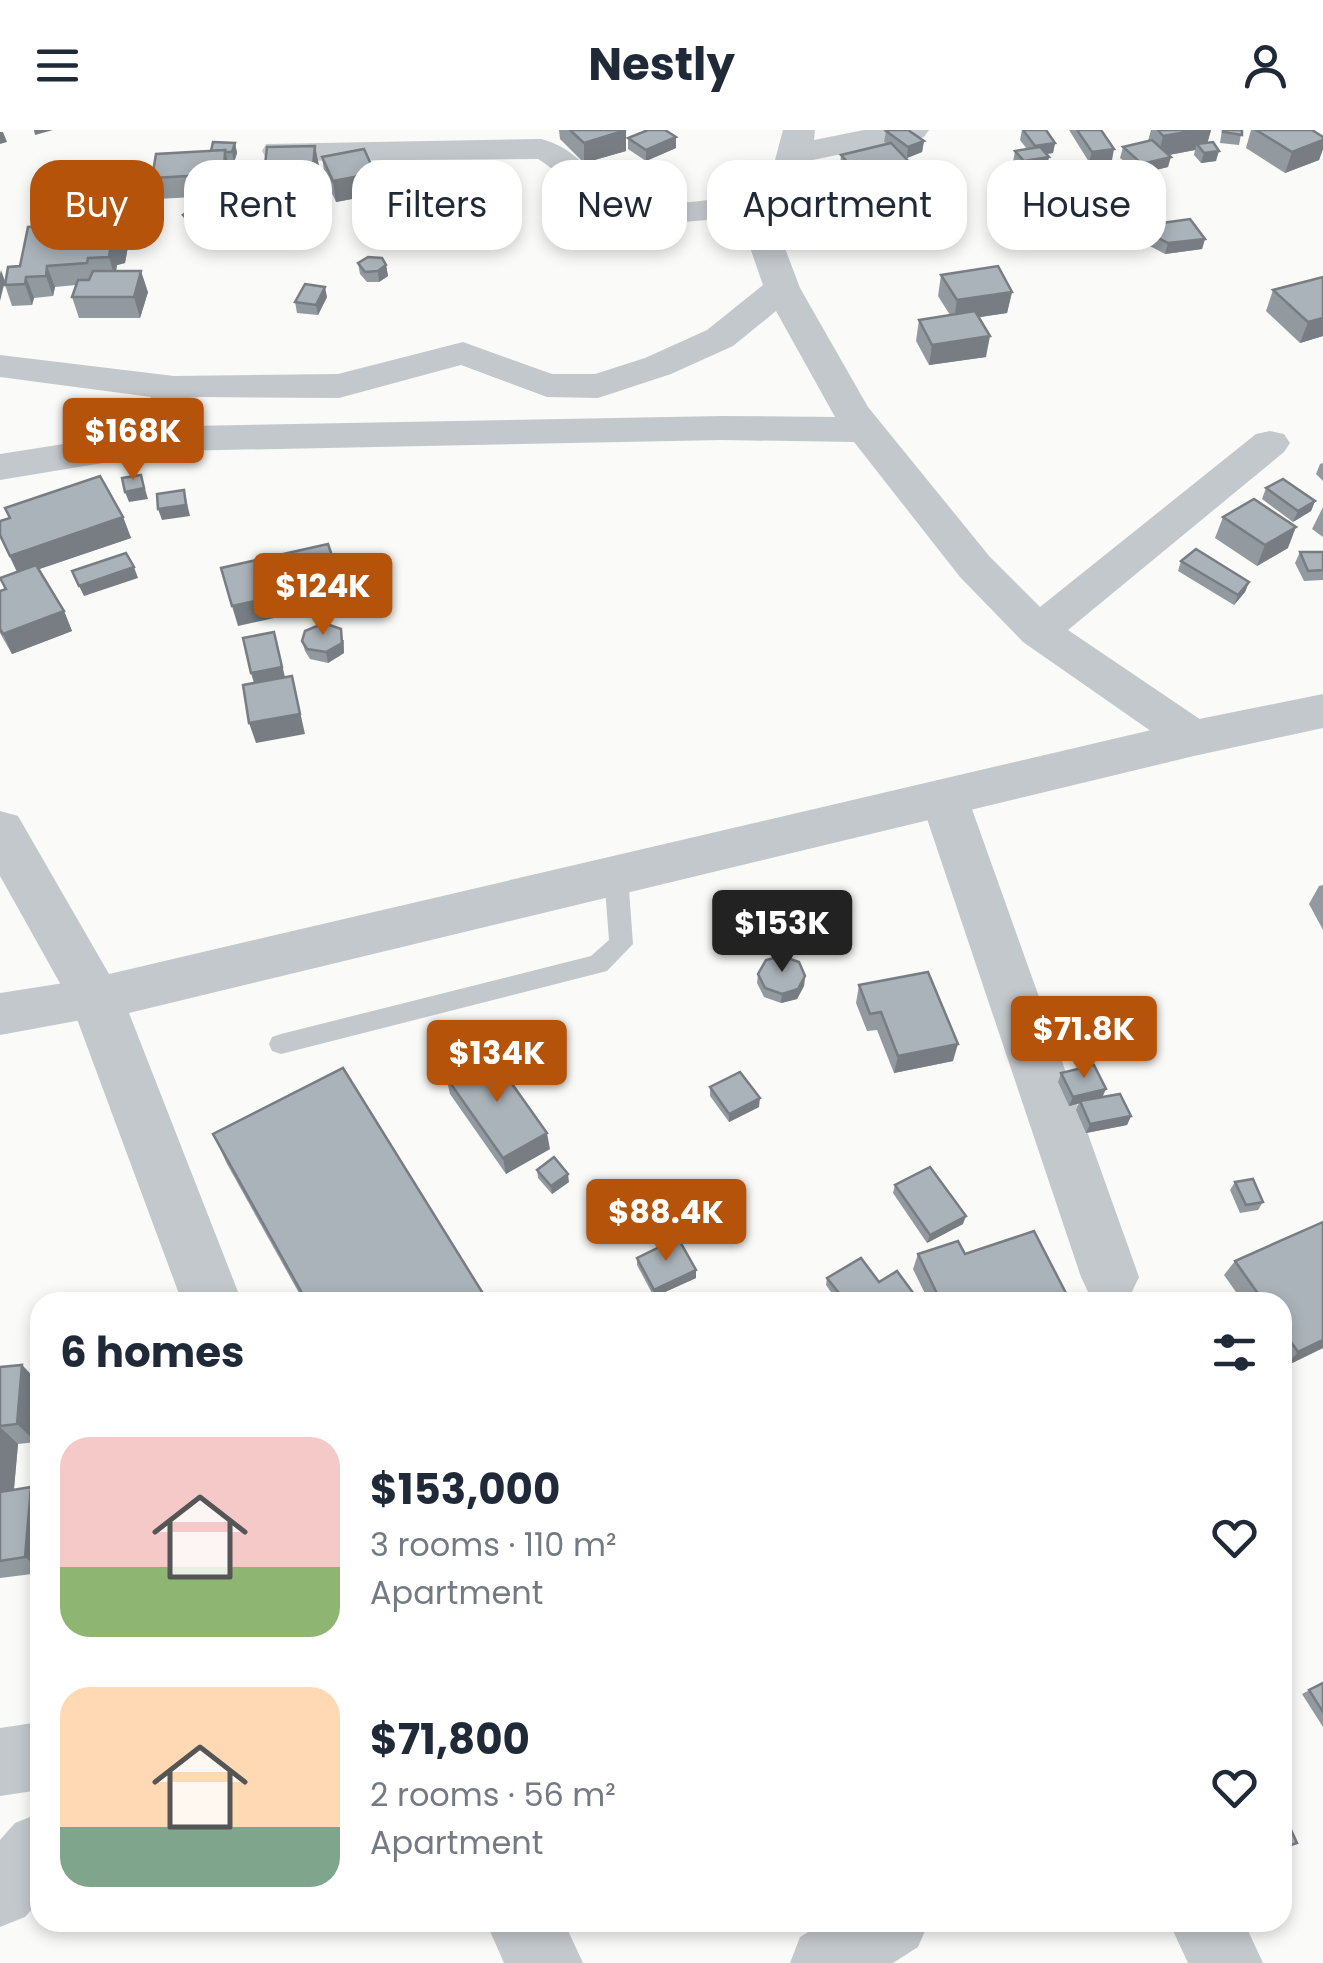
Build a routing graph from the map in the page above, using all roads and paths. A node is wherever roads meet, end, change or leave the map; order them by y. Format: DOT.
graph roads {
  1 [pos="913,130"];
  2 [pos="798,141"];
  3 [pos="278,150"];
  4 [pos="707,208"];
  5 [pos="768,250"];
  6 [pos="782,288"];
  7 [pos="0,366"];
  8 [pos="174,388"];
  9 [pos="863,430"];
  10 [pos="175,439"];
  11 [pos="1270,443"];
  12 [pos="0,467"];
  13 [pos="1038,631"];
  14 [pos="1323,712"];
  15 [pos="1194,738"];
  16 [pos="944,798"];
  17 [pos="0,830"];
  18 [pos="616,876"];
  19 [pos="96,999"];
  20 [pos="0,1014"];
  21 [pos="281,1044"];
  22 [pos="1110,1278"];
  23 [pos="208,1292"];
  24 [pos="30,1758"];
  25 [pos="0,1762"];
  26 [pos="30,1859"];
  27 [pos="0,1892"];
  28 [pos="528,1932"];
  29 [pos="877,1932"];
  30 [pos="1211,1932"];
  31 [pos="545,1963"];
  32 [pos="826,1963"];
  33 [pos="1227,1963"];
  1 -- 2 [label="street"];
  3 -- 4 [label="street"];
  5 -- 6 [label="street"];
  6 -- 8 [label="street"];
  6 -- 9 [label="street"];
  7 -- 8 [label="street"];
  8 -- 10 [label="street"];
  9 -- 10 [label="street"];
  9 -- 13 [label="street"];
  10 -- 12 [label="street"];
  11 -- 13 [label="street"];
  13 -- 15 [label="street"];
  14 -- 15 [label="street"];
  15 -- 16 [label="street"];
  16 -- 18 [label="street"];
  16 -- 22 [label="street"];
  17 -- 19 [label="street"];
  18 -- 19 [label="street"];
  18 -- 21 [label="lane"];
  19 -- 20 [label="street"];
  19 -- 23 [label="street"];
  24 -- 25 [label="street"];
  26 -- 27 [label="street"];
  28 -- 31 [label="street"];
  29 -- 32 [label="street"];
  30 -- 33 [label="street"];
}
